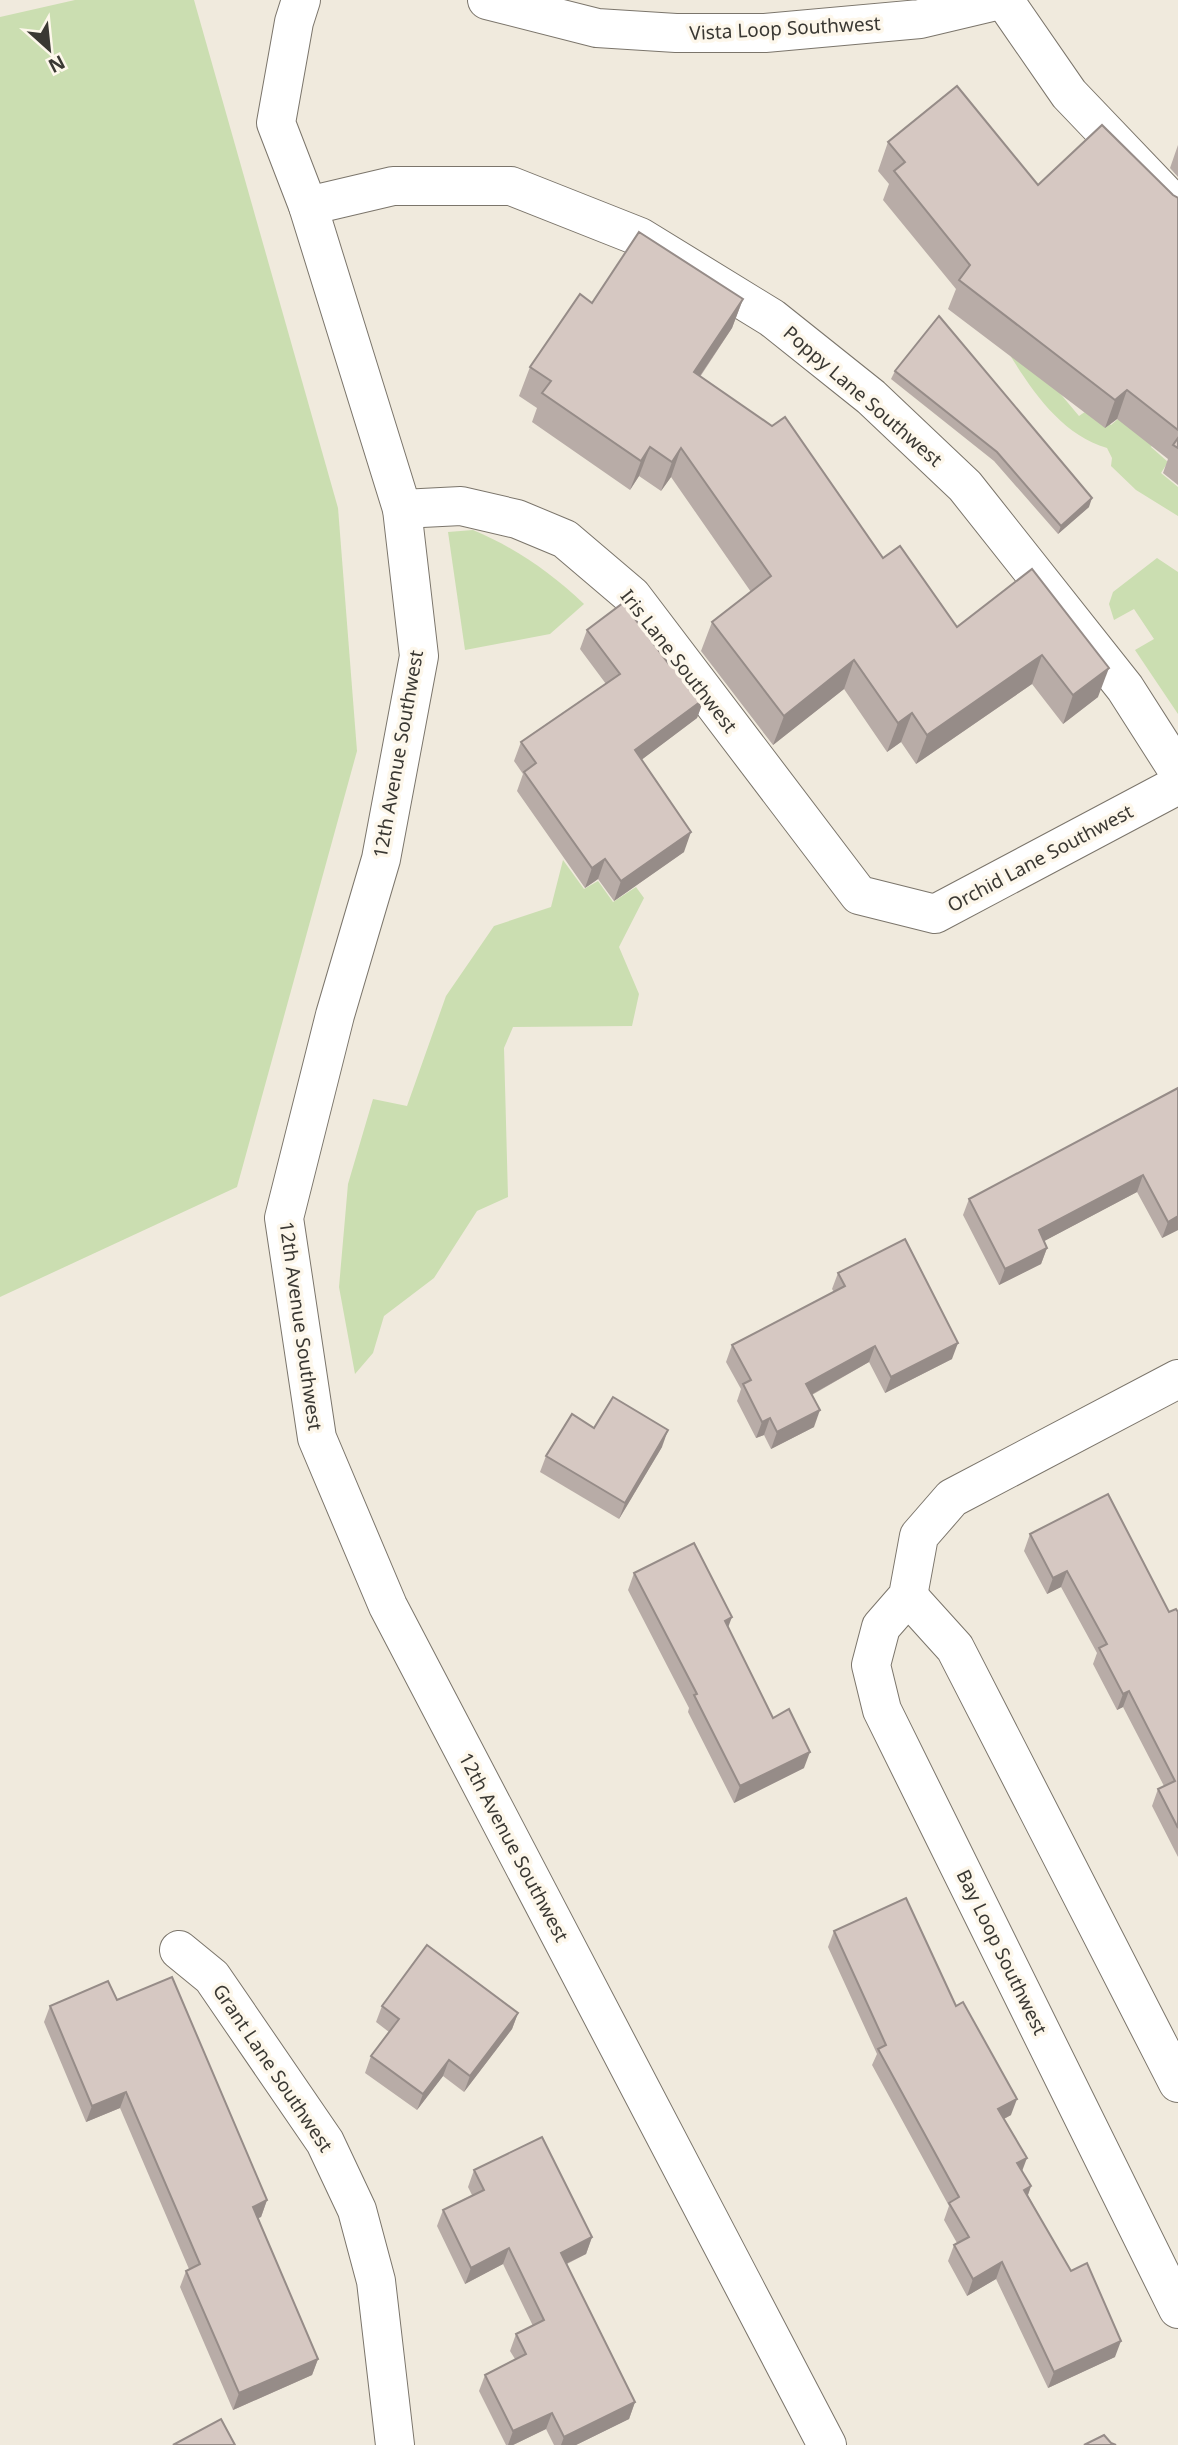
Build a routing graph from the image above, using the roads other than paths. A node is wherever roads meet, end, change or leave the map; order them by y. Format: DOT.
graph roads {
  1 [pos="301,0"];
  2 [pos="487,0"];
  3 [pos="1002,0"];
  4 [pos="308,206"];
  5 [pos="1178,208"];
  6 [pos="402,509"];
  7 [pos="1178,771"];
  8 [pos="1178,785"];
  9 [pos="859,895"];
  10 [pos="1178,1379"];
  11 [pos="908,1596"];
  12 [pos="179,1951"];
  13 [pos="1178,2083"];
  14 [pos="1178,2309"];
  15 [pos="395,2445"];
  16 [pos="827,2445"];
  1 -- 4 [label="street, 12th Avenue Southwest"];
  2 -- 3 [label="street, Vista Loop Southwest"];
  3 -- 5 [label="street"];
  4 -- 6 [label="street, 12th Avenue Southwest"];
  4 -- 7 [label="street, Poppy Lane Southwest"];
  6 -- 9 [label="street, Iris Lane Southwest"];
  6 -- 16 [label="street, 12th Avenue Southwest"];
  8 -- 9 [label="street, Orchid Lane Southwest"];
  10 -- 11 [label="street"];
  11 -- 13 [label="street"];
  11 -- 14 [label="street, Bay Loop Southwest"];
  12 -- 15 [label="street, Grant Lane Southwest"];
}
